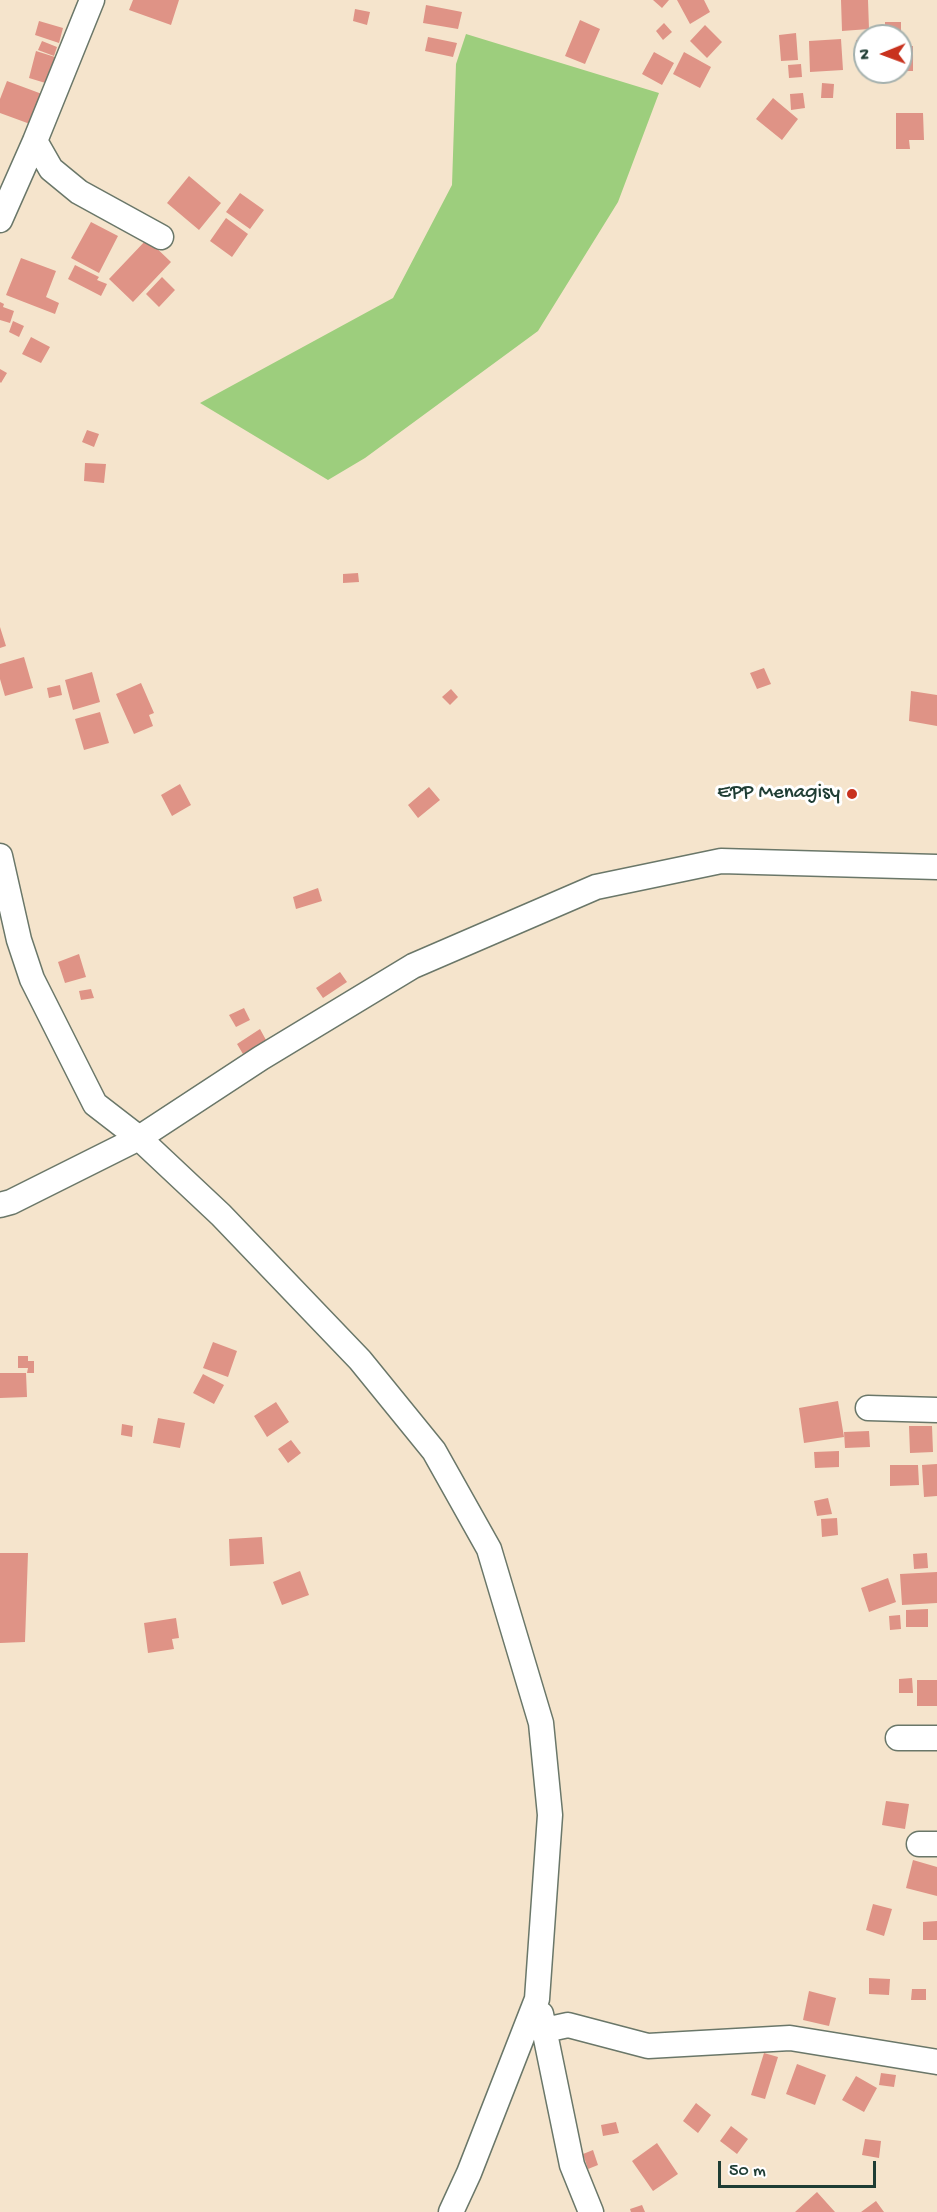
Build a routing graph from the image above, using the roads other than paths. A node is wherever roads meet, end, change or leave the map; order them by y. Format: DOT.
graph roads {
  1 [pos="92,0"];
  2 [pos="35,141"];
  3 [pos="0,220"];
  4 [pos="161,237"];
  5 [pos="0,856"];
  6 [pos="937,867"];
  7 [pos="0,945"];
  8 [pos="23,954"];
  9 [pos="139,1138"];
  10 [pos="0,1205"];
  11 [pos="868,1408"];
  12 [pos="937,1410"];
  13 [pos="898,1738"];
  14 [pos="937,1738"];
  15 [pos="537,1999"];
  16 [pos="545,2030"];
  17 [pos="937,2062"];
  18 [pos="451,2212"];
  19 [pos="591,2212"];
  1 -- 2 [label="street"];
  2 -- 3 [label="street"];
  2 -- 4 [label="street"];
  5 -- 8 [label="street"];
  6 -- 9 [label="street"];
  7 -- 8 [label="street"];
  8 -- 9 [label="street"];
  9 -- 10 [label="street"];
  9 -- 15 [label="street"];
  11 -- 12 [label="street"];
  13 -- 14 [label="street"];
  15 -- 16 [label="street"];
  15 -- 18 [label="street"];
  16 -- 17 [label="street"];
  16 -- 19 [label="street"];
}
